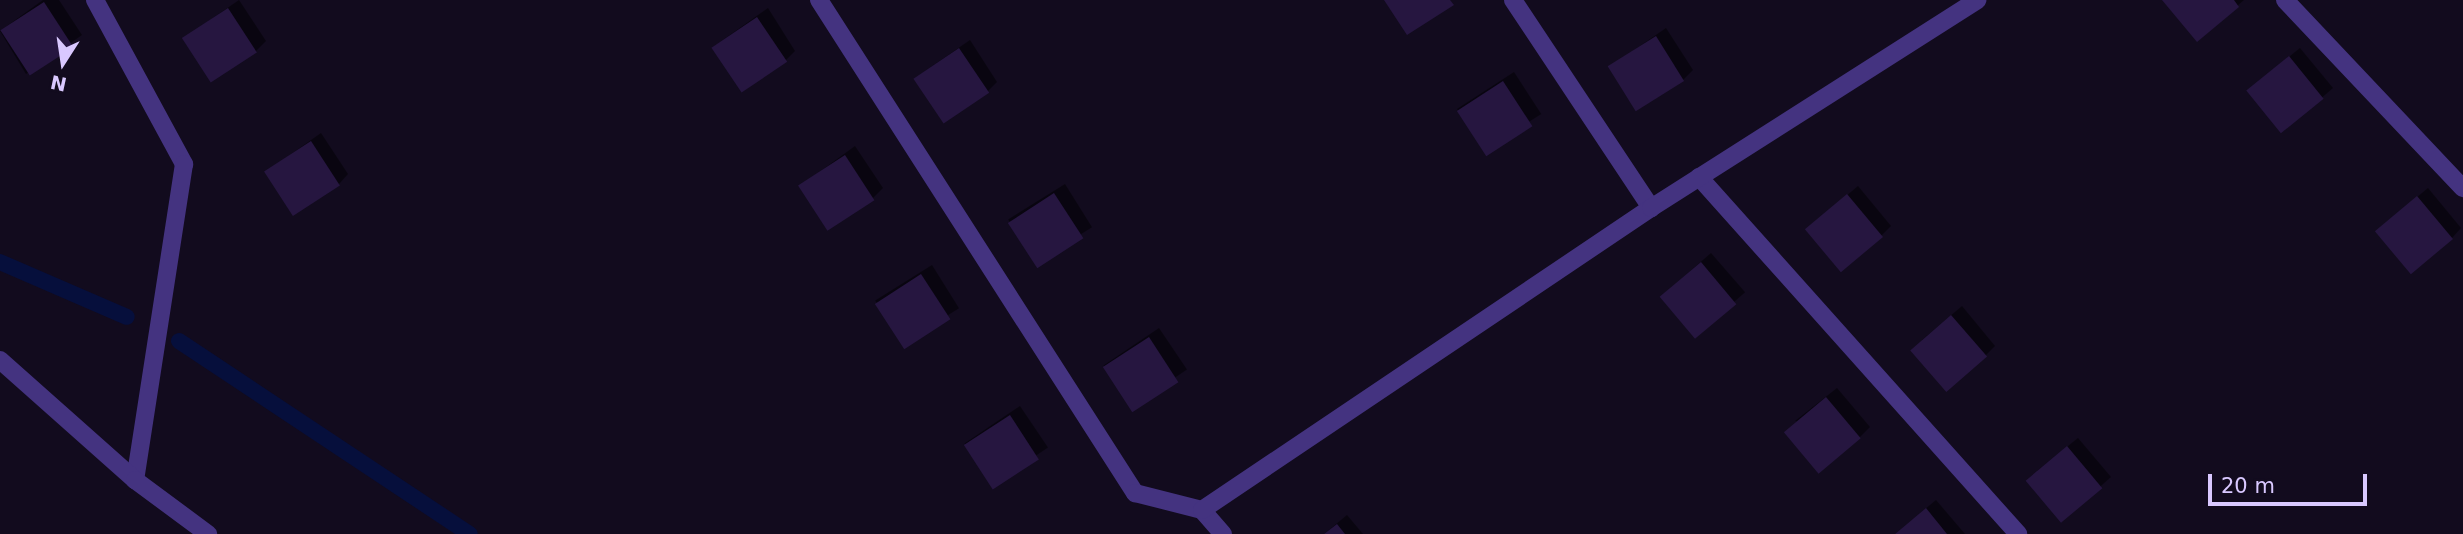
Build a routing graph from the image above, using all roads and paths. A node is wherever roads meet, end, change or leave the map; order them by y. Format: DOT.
graph roads {
  1 [pos="95,0"];
  2 [pos="819,0"];
  3 [pos="1513,0"];
  4 [pos="1977,0"];
  5 [pos="2285,0"];
  6 [pos="1699,177"];
  7 [pos="2463,188"];
  8 [pos="1651,208"];
  9 [pos="0,360"];
  10 [pos="135,480"];
  11 [pos="1202,510"];
  12 [pos="208,534"];
  13 [pos="1223,534"];
  14 [pos="2018,534"];
  1 -- 10 [label="street"];
  2 -- 11 [label="street"];
  3 -- 8 [label="street"];
  4 -- 6 [label="street"];
  5 -- 7 [label="street"];
  6 -- 8 [label="street"];
  6 -- 14 [label="street"];
  8 -- 11 [label="street"];
  9 -- 10 [label="street"];
  10 -- 12 [label="street"];
  11 -- 13 [label="street"];
}
